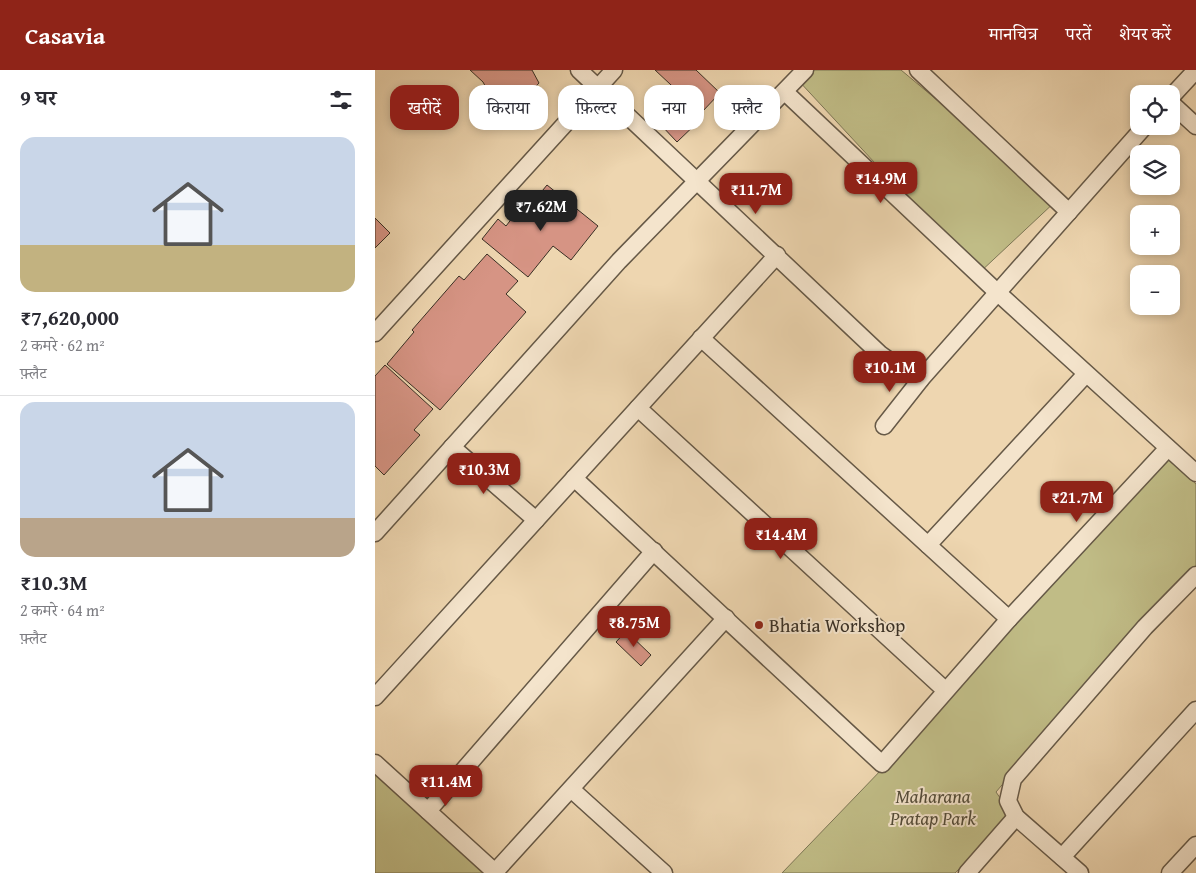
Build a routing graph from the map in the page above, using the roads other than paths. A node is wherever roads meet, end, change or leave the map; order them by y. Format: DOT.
graph roads {
  1 [pos="579,70"];
  2 [pos="613,70"];
  3 [pos="805,70"];
  4 [pos="919,70"];
  5 [pos="1196,70"];
  6 [pos="596,85"];
  7 [pos="600,85"];
  8 [pos="1180,87"];
  9 [pos="785,92"];
  10 [pos="1180,112"];
  11 [pos="634,121"];
  12 [pos="1196,126"];
  13 [pos="559,130"];
  14 [pos="1137,135"];
  15 [pos="697,180"];
  16 [pos="1069,212"];
  17 [pos="777,255"];
  18 [pos="998,293"];
  19 [pos="375,334"];
  20 [pos="701,338"];
  21 [pos="1086,374"];
  22 [pos="921,379"];
  23 [pos="638,408"];
  24 [pos="884,426"];
  25 [pos="452,447"];
  26 [pos="1168,448"];
  27 [pos="1196,473"];
  28 [pos="574,478"];
  29 [pos="536,520"];
  30 [pos="375,533"];
  31 [pos="928,545"];
  32 [pos="653,551"];
  33 [pos="1196,575"];
  34 [pos="726,618"];
  35 [pos="1009,619"];
  36 [pos="945,690"];
  37 [pos="375,697"];
  38 [pos="1196,710"];
  39 [pos="375,763"];
  40 [pos="571,788"];
  41 [pos="428,811"];
  42 [pos="1016,817"];
  43 [pos="1196,845"];
  44 [pos="1062,857"];
  45 [pos="496,872"];
  46 [pos="664,873"];
  47 [pos="967,873"];
  48 [pos="1080,873"];
  49 [pos="1169,873"];
  1 -- 6 [label="street"];
  2 -- 7 [label="street"];
  3 -- 9 [label="street"];
  4 -- 16 [label="street"];
  5 -- 8 [label="street"];
  9 -- 15 [label="street"];
  9 -- 18 [label="street"];
  10 -- 12 [label="street"];
  11 -- 15 [label="street"];
  13 -- 19 [label="street"];
  14 -- 16 [label="street"];
  15 -- 17 [label="street"];
  15 -- 25 [label="street"];
  16 -- 18 [label="street"];
  17 -- 20 [label="street"];
  17 -- 22 [label="street"];
  18 -- 21 [label="street"];
  18 -- 22 [label="street"];
  20 -- 23 [label="street"];
  20 -- 31 [label="street"];
  21 -- 26 [label="street"];
  21 -- 31 [label="street"];
  22 -- 24 [label="street"];
  23 -- 28 [label="street"];
  23 -- 36 [label="street"];
  25 -- 29 [label="street"];
  25 -- 30 [label="street"];
  26 -- 27 [label="street"];
  26 -- 35 [label="street"];
  28 -- 29 [label="street"];
  28 -- 32 [label="street"];
  29 -- 37 [label="street"];
  31 -- 35 [label="street"];
  32 -- 34 [label="street"];
  32 -- 41 [label="street"];
  33 -- 42 [label="street"];
  34 -- 36 [label="street"];
  34 -- 40 [label="street"];
  35 -- 36 [label="street"];
  38 -- 44 [label="street"];
  39 -- 41 [label="street"];
  40 -- 45 [label="street"];
  40 -- 46 [label="street"];
  41 -- 45 [label="street"];
  42 -- 44 [label="street"];
  42 -- 47 [label="street"];
  43 -- 49 [label="street"];
  44 -- 48 [label="street"];
}
